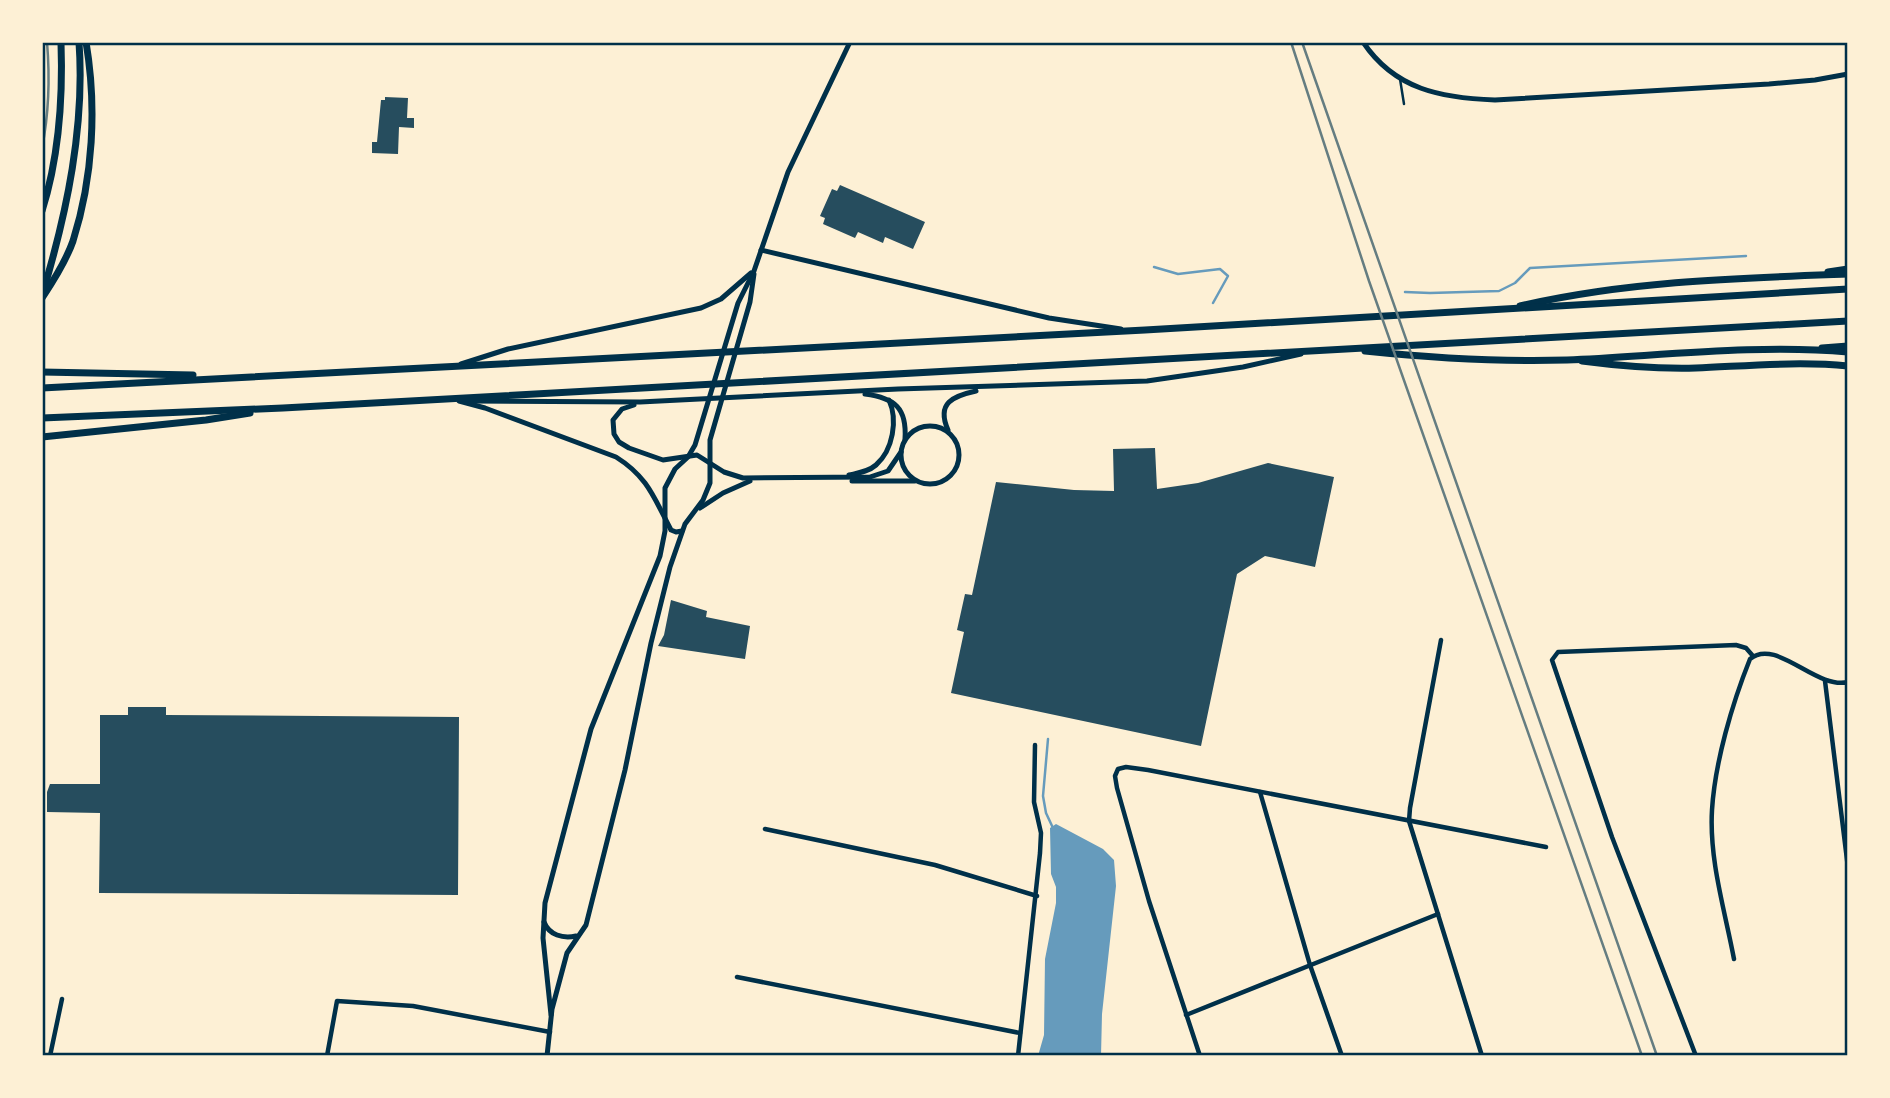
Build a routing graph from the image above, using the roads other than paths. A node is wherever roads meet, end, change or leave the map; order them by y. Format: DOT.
graph roads {
  1 [pos="61,42"];
  2 [pos="79,42"];
  3 [pos="86,42"];
  4 [pos="850,42"];
  5 [pos="1363,42"];
  6 [pos="1848,74"];
  7 [pos="1400,79"];
  8 [pos="1404,104"];
  9 [pos="43,207"];
  10 [pos="761,250"];
  11 [pos="1848,269"];
  12 [pos="754,271"];
  13 [pos="1848,274"];
  14 [pos="1812,275"];
  15 [pos="1848,289"];
  16 [pos="744,290"];
  17 [pos="731,291"];
  18 [pos="42,296"];
  19 [pos="750,302"];
  20 [pos="1499,310"];
  21 [pos="1848,321"];
  22 [pos="1145,330"];
  23 [pos="1340,349"];
  24 [pos="1848,349"];
  25 [pos="1317,350"];
  26 [pos="1568,359"];
  27 [pos="454,366"];
  28 [pos="1848,366"];
  29 [pos="42,372"];
  30 [pos="246,376"];
  31 [pos="42,388"];
  32 [pos="987,388"];
  33 [pos="848,392"];
  34 [pos="431,398"];
  35 [pos="889,400"];
  36 [pos="459,401"];
  37 [pos="640,402"];
  38 [pos="283,408"];
  39 [pos="42,418"];
  40 [pos="950,433"];
  41 [pos="42,437"];
  42 [pos="905,441"];
  43 [pos="901,452"];
  44 [pos="688,457"];
  45 [pos="710,463"];
  46 [pos="839,477"];
  47 [pos="755,480"];
  48 [pos="915,481"];
  49 [pos="695,511"];
  50 [pos="664,517"];
  51 [pos="682,531"];
  52 [pos="1441,640"];
  53 [pos="1753,656"];
  54 [pos="1825,681"];
  55 [pos="1848,682"];
  56 [pos="1035,745"];
  57 [pos="1260,792"];
  58 [pos="1409,821"];
  59 [pos="765,829"];
  60 [pos="1546,847"];
  61 [pos="1848,868"];
  62 [pos="1037,896"];
  63 [pos="1438,914"];
  64 [pos="543,919"];
  65 [pos="578,935"];
  66 [pos="1734,960"];
  67 [pos="1310,965"];
  68 [pos="737,976"];
  69 [pos="62,999"];
  70 [pos="551,1015"];
  71 [pos="1186,1015"];
  72 [pos="550,1032"];
  73 [pos="1020,1033"];
  74 [pos="51,1056"];
  75 [pos="327,1056"];
  76 [pos="547,1056"];
  77 [pos="1018,1056"];
  78 [pos="1200,1056"];
  79 [pos="1342,1056"];
  80 [pos="1482,1056"];
  81 [pos="1696,1056"];
  1 -- 9 [label="main road"];
  2 -- 18 [label="main road"];
  3 -- 18 [label="main road"];
  4 -- 10 [label="street"];
  5 -- 7 [label="street"];
  6 -- 7 [label="street"];
  7 -- 8 [label="lane"];
  10 -- 12 [label="street"];
  10 -- 22 [label="street"];
  11 -- 14 [label="main road"];
  12 -- 16 [label="street"];
  12 -- 17 [label="street"];
  12 -- 19 [label="street"];
  13 -- 14 [label="main road"];
  14 -- 20 [label="main road"];
  15 -- 20 [label="main road"];
  16 -- 17 [label="street"];
  16 -- 19 [label="street"];
  16 -- 44 [label="street"];
  17 -- 27 [label="street"];
  19 -- 45 [label="street"];
  20 -- 22 [label="main road"];
  21 -- 23 [label="main road"];
  22 -- 27 [label="main road"];
  23 -- 25 [label="main road"];
  23 -- 26 [label="main road"];
  24 -- 26 [label="main road"];
  25 -- 32 [label="street"];
  25 -- 34 [label="main road"];
  26 -- 28 [label="main road"];
  27 -- 30 [label="main road"];
  29 -- 30 [label="main road"];
  30 -- 31 [label="main road"];
  32 -- 33 [label="street"];
  32 -- 40 [label="street"];
  33 -- 35 [label="street"];
  33 -- 37 [label="street"];
  34 -- 36 [label="street"];
  34 -- 38 [label="main road"];
  35 -- 42 [label="street"];
  35 -- 46 [label="street"];
  36 -- 37 [label="street"];
  36 -- 50 [label="street"];
  37 -- 44 [label="street"];
  38 -- 39 [label="main road"];
  38 -- 41 [label="main road"];
  40 -- 42 [label="street"];
  40 -- 48 [label="street"];
  42 -- 43 [label="street"];
  43 -- 46 [label="street"];
  43 -- 48 [label="street"];
  44 -- 45 [label="street"];
  44 -- 50 [label="street"];
  45 -- 47 [label="street"];
  45 -- 49 [label="street"];
  46 -- 47 [label="street"];
  46 -- 48 [label="street"];
  47 -- 49 [label="street"];
  49 -- 51 [label="street"];
  50 -- 51 [label="street"];
  50 -- 64 [label="street"];
  51 -- 65 [label="street"];
  52 -- 58 [label="street"];
  53 -- 54 [label="street"];
  53 -- 66 [label="street"];
  53 -- 81 [label="street"];
  54 -- 55 [label="street"];
  54 -- 61 [label="street"];
  56 -- 62 [label="street"];
  57 -- 58 [label="street"];
  57 -- 67 [label="street"];
  57 -- 71 [label="street"];
  58 -- 60 [label="street"];
  58 -- 63 [label="street"];
  59 -- 62 [label="street"];
  62 -- 73 [label="street"];
  63 -- 67 [label="street"];
  63 -- 80 [label="street"];
  64 -- 65 [label="street"];
  64 -- 70 [label="street"];
  65 -- 70 [label="street"];
  67 -- 71 [label="street"];
  67 -- 79 [label="street"];
  68 -- 73 [label="street"];
  69 -- 74 [label="street"];
  70 -- 72 [label="street"];
  71 -- 78 [label="street"];
  72 -- 75 [label="street"];
  72 -- 76 [label="street"];
  73 -- 77 [label="street"];
}
